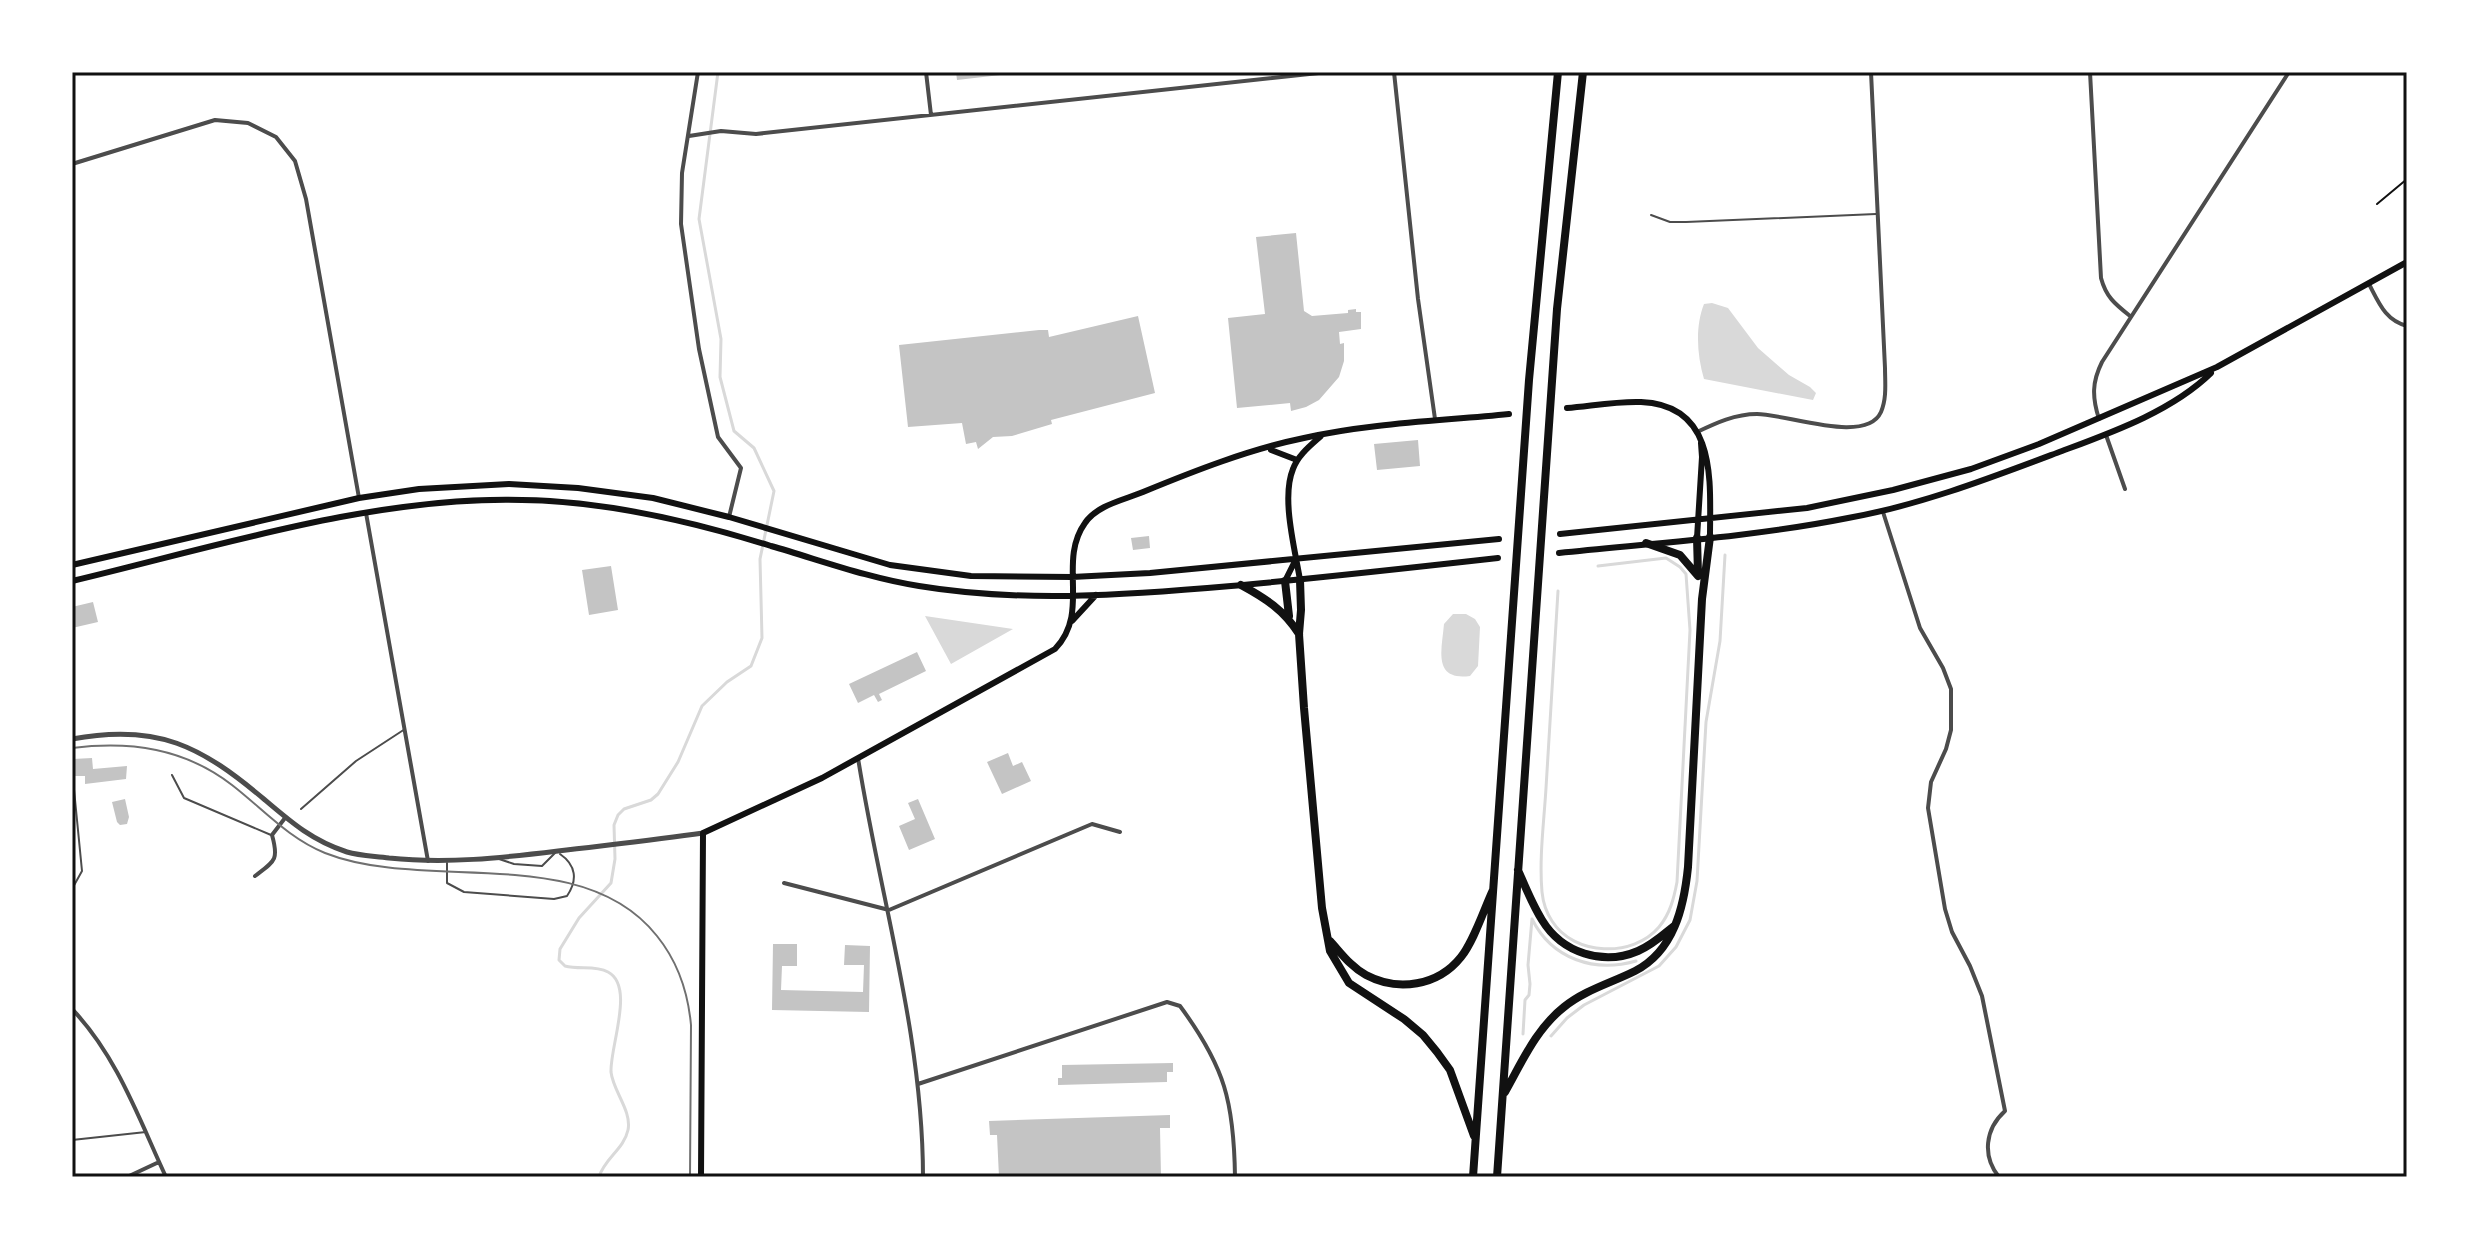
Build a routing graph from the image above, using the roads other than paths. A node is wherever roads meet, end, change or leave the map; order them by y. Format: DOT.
graph roads {
  1 [pos="698,72"];
  2 [pos="926,72"];
  3 [pos="1328,72"];
  4 [pos="1394,72"];
  5 [pos="1558,72"];
  6 [pos="1583,72"];
  7 [pos="1871,72"];
  8 [pos="2090,72"];
  9 [pos="2289,72"];
  10 [pos="931,115"];
  11 [pos="689,136"];
  12 [pos="72,164"];
  13 [pos="1877,214"];
  14 [pos="1651,215"];
  15 [pos="2407,262"];
  16 [pos="2369,284"];
  17 [pos="2130,316"];
  18 [pos="2407,326"];
  19 [pos="2217,367"];
  20 [pos="1567,408"];
  21 [pos="1509,414"];
  22 [pos="2099,419"];
  23 [pos="1436,421"];
  24 [pos="1697,432"];
  25 [pos="2105,434"];
  26 [pos="1323,435"];
  27 [pos="1266,449"];
  28 [pos="1297,460"];
  29 [pos="2125,489"];
  30 [pos="359,498"];
  31 [pos="1882,510"];
  32 [pos="366,513"];
  33 [pos="729,517"];
  34 [pos="1710,519"];
  35 [pos="1697,520"];
  36 [pos="724,532"];
  37 [pos="1560,534"];
  38 [pos="1710,537"];
  39 [pos="1697,538"];
  40 [pos="1499,539"];
  41 [pos="1646,543"];
  42 [pos="1559,553"];
  43 [pos="1498,558"];
  44 [pos="1296,559"];
  45 [pos="72,565"];
  46 [pos="1698,576"];
  47 [pos="1072,577"];
  48 [pos="1300,580"];
  49 [pos="72,581"];
  50 [pos="1285,581"];
  51 [pos="1241,585"];
  52 [pos="1073,595"];
  53 [pos="1096,595"];
  54 [pos="1702,599"];
  55 [pos="1289,618"];
  56 [pos="1072,621"];
  57 [pos="1299,634"];
  58 [pos="406,728"];
  59 [pos="72,739"];
  60 [pos="858,758"];
  61 [pos="72,769"];
  62 [pos="172,775"];
  63 [pos="301,809"];
  64 [pos="286,817"];
  65 [pos="1120,832"];
  66 [pos="703,833"];
  67 [pos="272,835"];
  68 [pos="557,851"];
  69 [pos="497,858"];
  70 [pos="428,862"];
  71 [pos="447,862"];
  72 [pos="1517,869"];
  73 [pos="255,876"];
  74 [pos="784,883"];
  75 [pos="1495,885"];
  76 [pos="72,889"];
  77 [pos="889,910"];
  78 [pos="1675,925"];
  79 [pos="1328,938"];
  80 [pos="72,1009"];
  81 [pos="918,1084"];
  82 [pos="1503,1096"];
  83 [pos="146,1132"];
  84 [pos="72,1140"];
  85 [pos="1476,1140"];
  86 [pos="159,1162"];
  87 [pos="127,1177"];
  88 [pos="166,1177"];
  89 [pos="701,1177"];
  90 [pos="923,1177"];
  91 [pos="1235,1177"];
  92 [pos="1473,1177"];
  93 [pos="1497,1177"];
  94 [pos="1999,1177"];
  1 -- 11 [label="street"];
  2 -- 10 [label="street"];
  3 -- 10 [label="street"];
  4 -- 23 [label="street"];
  5 -- 75 [label="highway"];
  6 -- 72 [label="highway"];
  7 -- 13 [label="street"];
  8 -- 17 [label="street"];
  9 -- 17 [label="street"];
  10 -- 11 [label="street"];
  11 -- 33 [label="street"];
  12 -- 30 [label="street"];
  13 -- 14 [label="lane"];
  13 -- 24 [label="street"];
  15 -- 16 [label="main road"];
  16 -- 18 [label="street"];
  16 -- 19 [label="main road"];
  17 -- 22 [label="street"];
  19 -- 22 [label="main road"];
  19 -- 25 [label="main road"];
  20 -- 24 [label="main road"];
  21 -- 23 [label="main road"];
  22 -- 25 [label="main road"];
  22 -- 34 [label="main road"];
  23 -- 26 [label="main road"];
  24 -- 34 [label="main road"];
  24 -- 35 [label="main road"];
  25 -- 29 [label="street"];
  25 -- 31 [label="main road"];
  26 -- 27 [label="main road"];
  26 -- 28 [label="main road"];
  27 -- 28 [label="main road"];
  27 -- 47 [label="main road"];
  28 -- 44 [label="main road"];
  30 -- 33 [label="main road"];
  30 -- 45 [label="main road"];
  31 -- 38 [label="main road"];
  31 -- 94 [label="street"];
  32 -- 36 [label="main road"];
  32 -- 49 [label="main road"];
  32 -- 58 [label="street"];
  33 -- 36 [label="main road"];
  33 -- 47 [label="main road"];
  34 -- 35 [label="main road"];
  34 -- 38 [label="main road"];
  35 -- 37 [label="main road"];
  35 -- 39 [label="main road"];
  36 -- 52 [label="main road"];
  38 -- 39 [label="main road"];
  38 -- 54 [label="highway"];
  39 -- 41 [label="main road"];
  39 -- 46 [label="highway"];
  40 -- 44 [label="main road"];
  41 -- 42 [label="main road"];
  41 -- 46 [label="highway"];
  43 -- 48 [label="main road"];
  44 -- 47 [label="main road"];
  44 -- 48 [label="main road"];
  44 -- 50 [label="main road"];
  46 -- 54 [label="highway"];
  47 -- 52 [label="main road"];
  48 -- 50 [label="main road"];
  48 -- 57 [label="highway"];
  50 -- 51 [label="main road"];
  50 -- 55 [label="highway"];
  51 -- 53 [label="main road"];
  51 -- 55 [label="highway"];
  52 -- 53 [label="main road"];
  52 -- 56 [label="main road"];
  53 -- 56 [label="main road"];
  54 -- 78 [label="highway"];
  55 -- 57 [label="highway"];
  56 -- 60 [label="main road"];
  57 -- 79 [label="highway"];
  58 -- 63 [label="lane"];
  58 -- 70 [label="street"];
  59 -- 64 [label="street"];
  60 -- 66 [label="main road"];
  60 -- 77 [label="street"];
  61 -- 76 [label="lane"];
  62 -- 67 [label="lane"];
  64 -- 67 [label="street"];
  64 -- 70 [label="street"];
  65 -- 77 [label="street"];
  66 -- 68 [label="street"];
  66 -- 89 [label="main road"];
  67 -- 73 [label="street"];
  68 -- 69 [label="street"];
  68 -- 69 [label="lane"];
  68 -- 71 [label="lane"];
  69 -- 71 [label="street"];
  70 -- 71 [label="street"];
  72 -- 78 [label="highway"];
  72 -- 82 [label="highway"];
  74 -- 77 [label="street"];
  75 -- 79 [label="highway"];
  75 -- 85 [label="highway"];
  77 -- 81 [label="street"];
  78 -- 82 [label="highway"];
  79 -- 85 [label="highway"];
  80 -- 83 [label="street"];
  81 -- 90 [label="street"];
  81 -- 91 [label="street"];
  82 -- 93 [label="highway"];
  83 -- 84 [label="lane"];
  83 -- 86 [label="street"];
  85 -- 92 [label="highway"];
  86 -- 87 [label="street"];
  86 -- 88 [label="street"];
}
